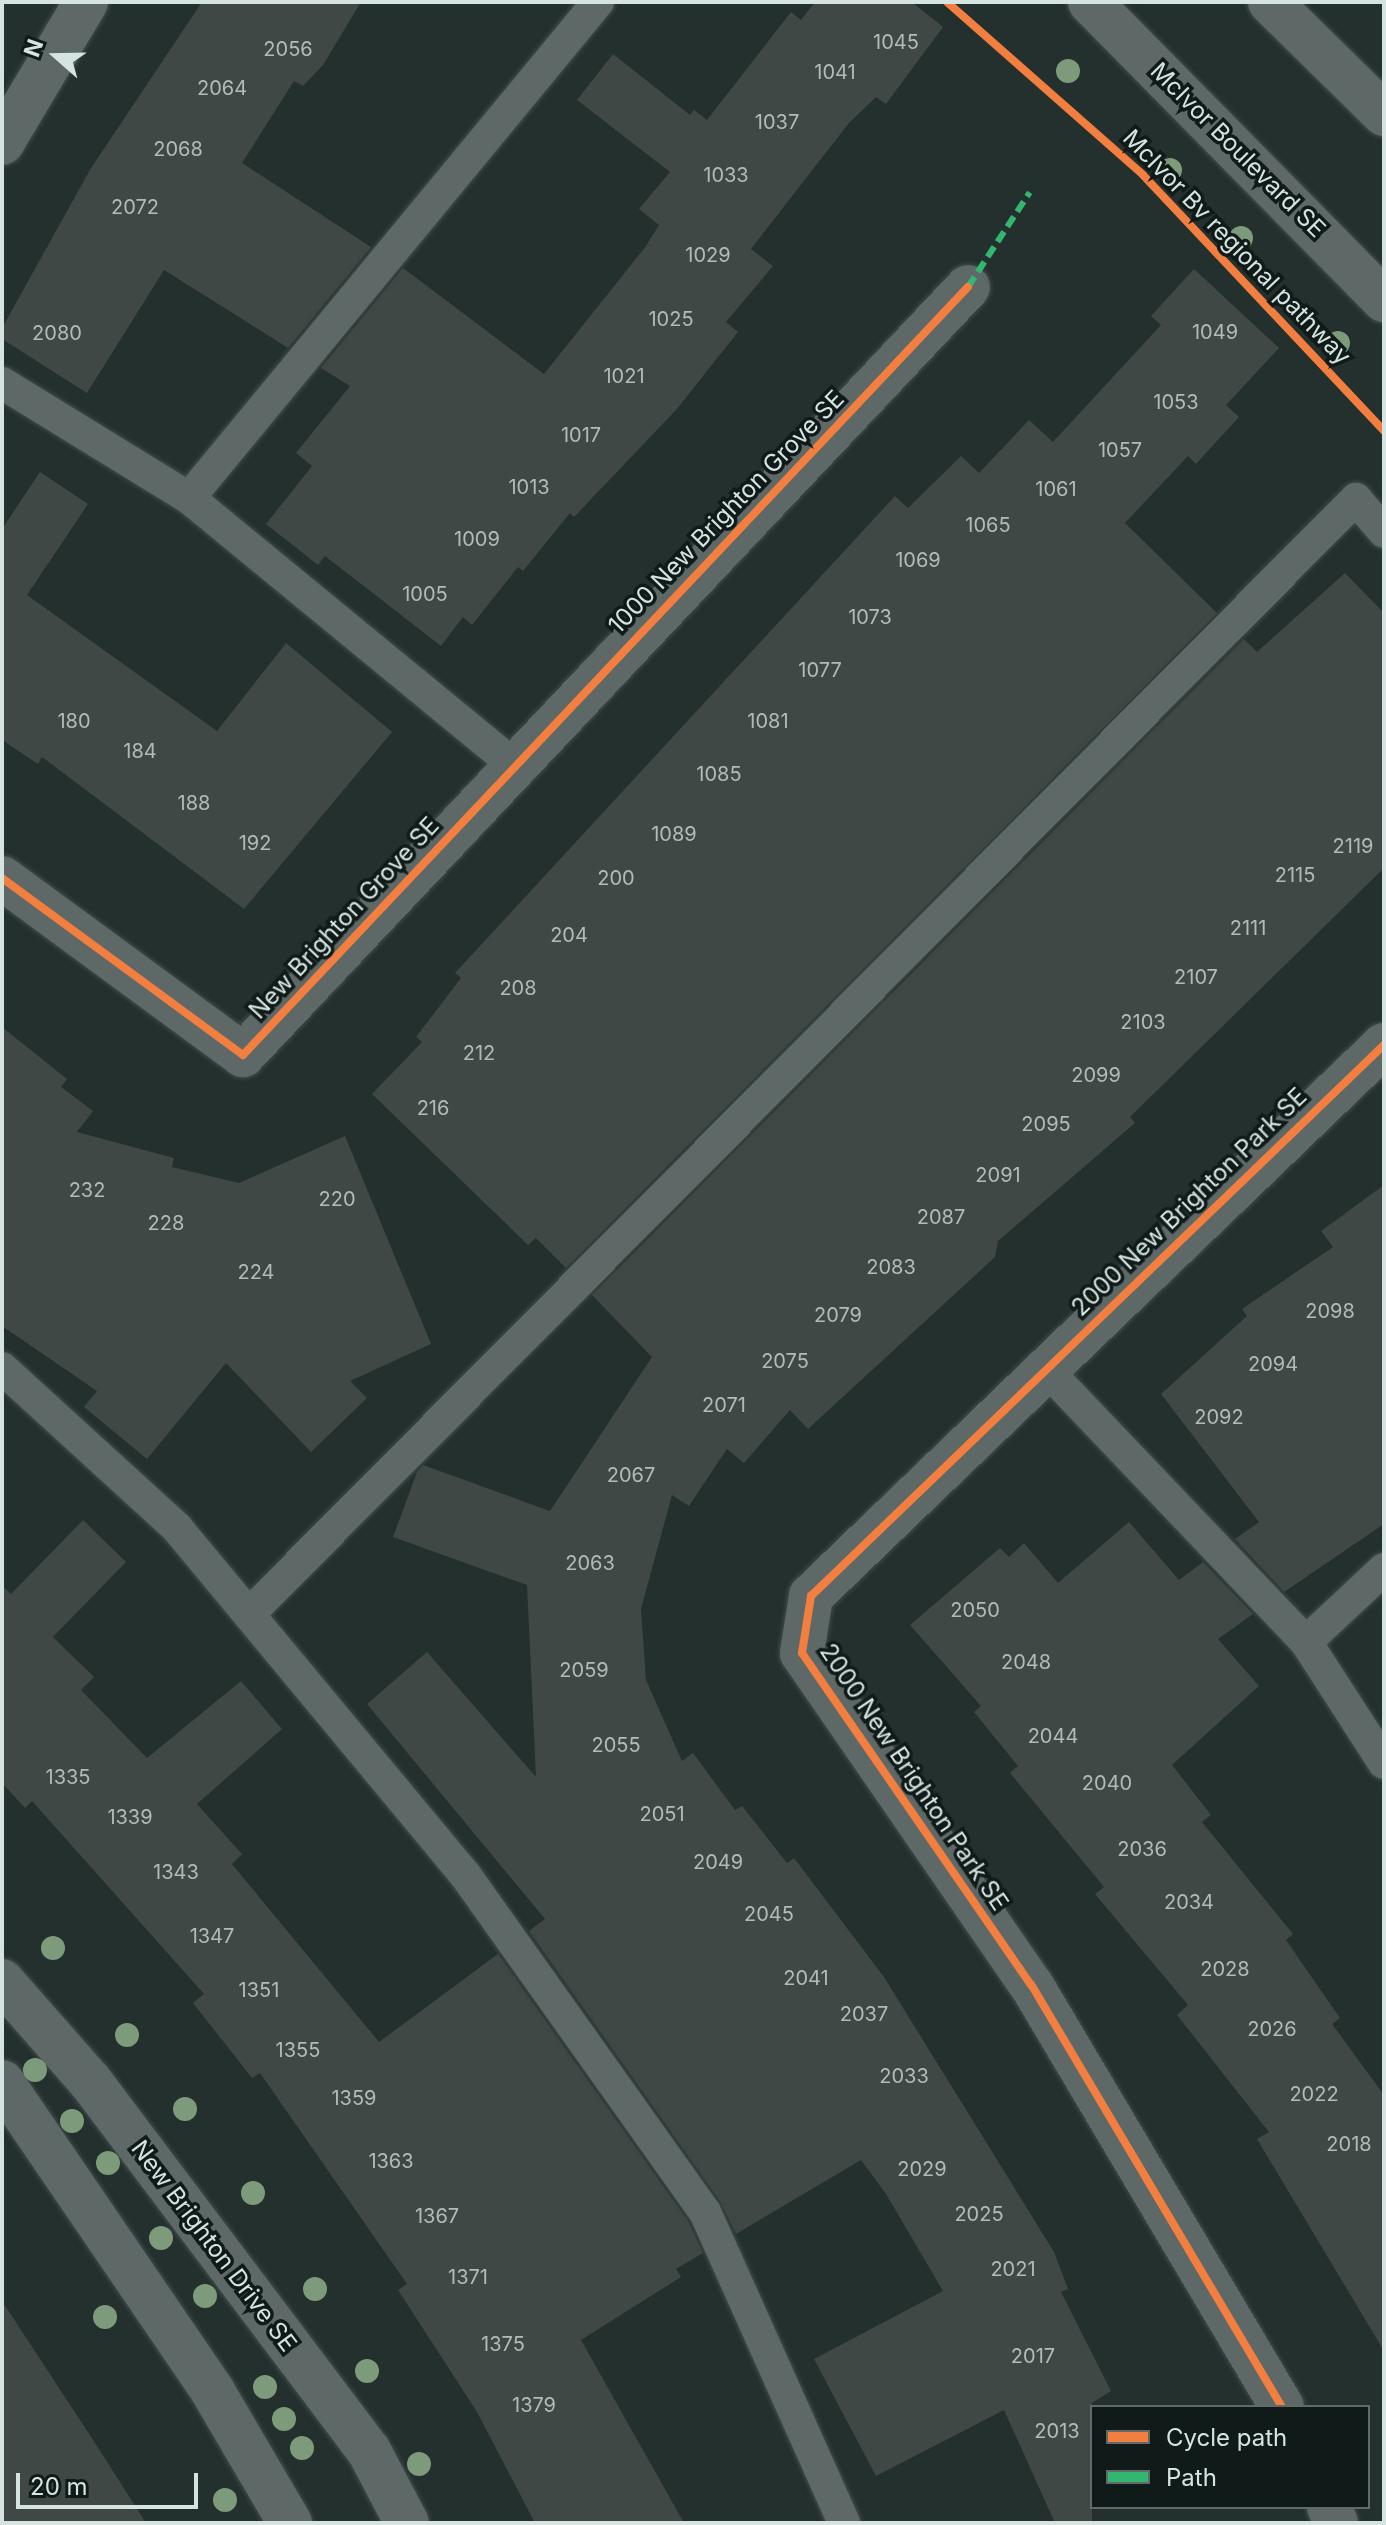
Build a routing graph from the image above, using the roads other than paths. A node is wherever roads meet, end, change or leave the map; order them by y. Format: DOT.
graph roads {
  1 [pos="86,2"];
  2 [pos="598,2"];
  3 [pos="1090,2"];
  4 [pos="1270,2"];
  5 [pos="1384,114"];
  6 [pos="2,143"];
  7 [pos="968,287"];
  8 [pos="1384,300"];
  9 [pos="2,383"];
  10 [pos="189,498"];
  11 [pos="1384,532"];
  12 [pos="513,764"];
  13 [pos="2,878"];
  14 [pos="1384,1045"];
  15 [pos="1044,1367"];
  16 [pos="2,1368"];
  17 [pos="1384,1569"];
  18 [pos="249,1614"];
  19 [pos="1306,1642"];
  20 [pos="1384,1763"];
  21 [pos="2,1981"];
  22 [pos="2,2082"];
  23 [pos="1281,2405"];
  24 [pos="290,2523"];
  25 [pos="407,2523"];
  26 [pos="844,2523"];
  1 -- 6 [label="street"];
  2 -- 10 [label="lane"];
  3 -- 8 [label="street, McIvor Boulevard SE"];
  4 -- 5 [label="street"];
  7 -- 12 [label="street, 1000 New Brighton Grove SE"];
  9 -- 10 [label="lane"];
  10 -- 12 [label="lane"];
  11 -- 18 [label="lane"];
  12 -- 13 [label="street, New Brighton Grove SE"];
  14 -- 15 [label="street, 2000 New Brighton Park SE"];
  15 -- 19 [label="lane"];
  15 -- 23 [label="street, 2000 New Brighton Park SE"];
  16 -- 18 [label="lane"];
  17 -- 19 [label="lane"];
  18 -- 26 [label="lane"];
  19 -- 20 [label="lane"];
  21 -- 25 [label="street, New Brighton Drive SE"];
  22 -- 24 [label="street"];
}
